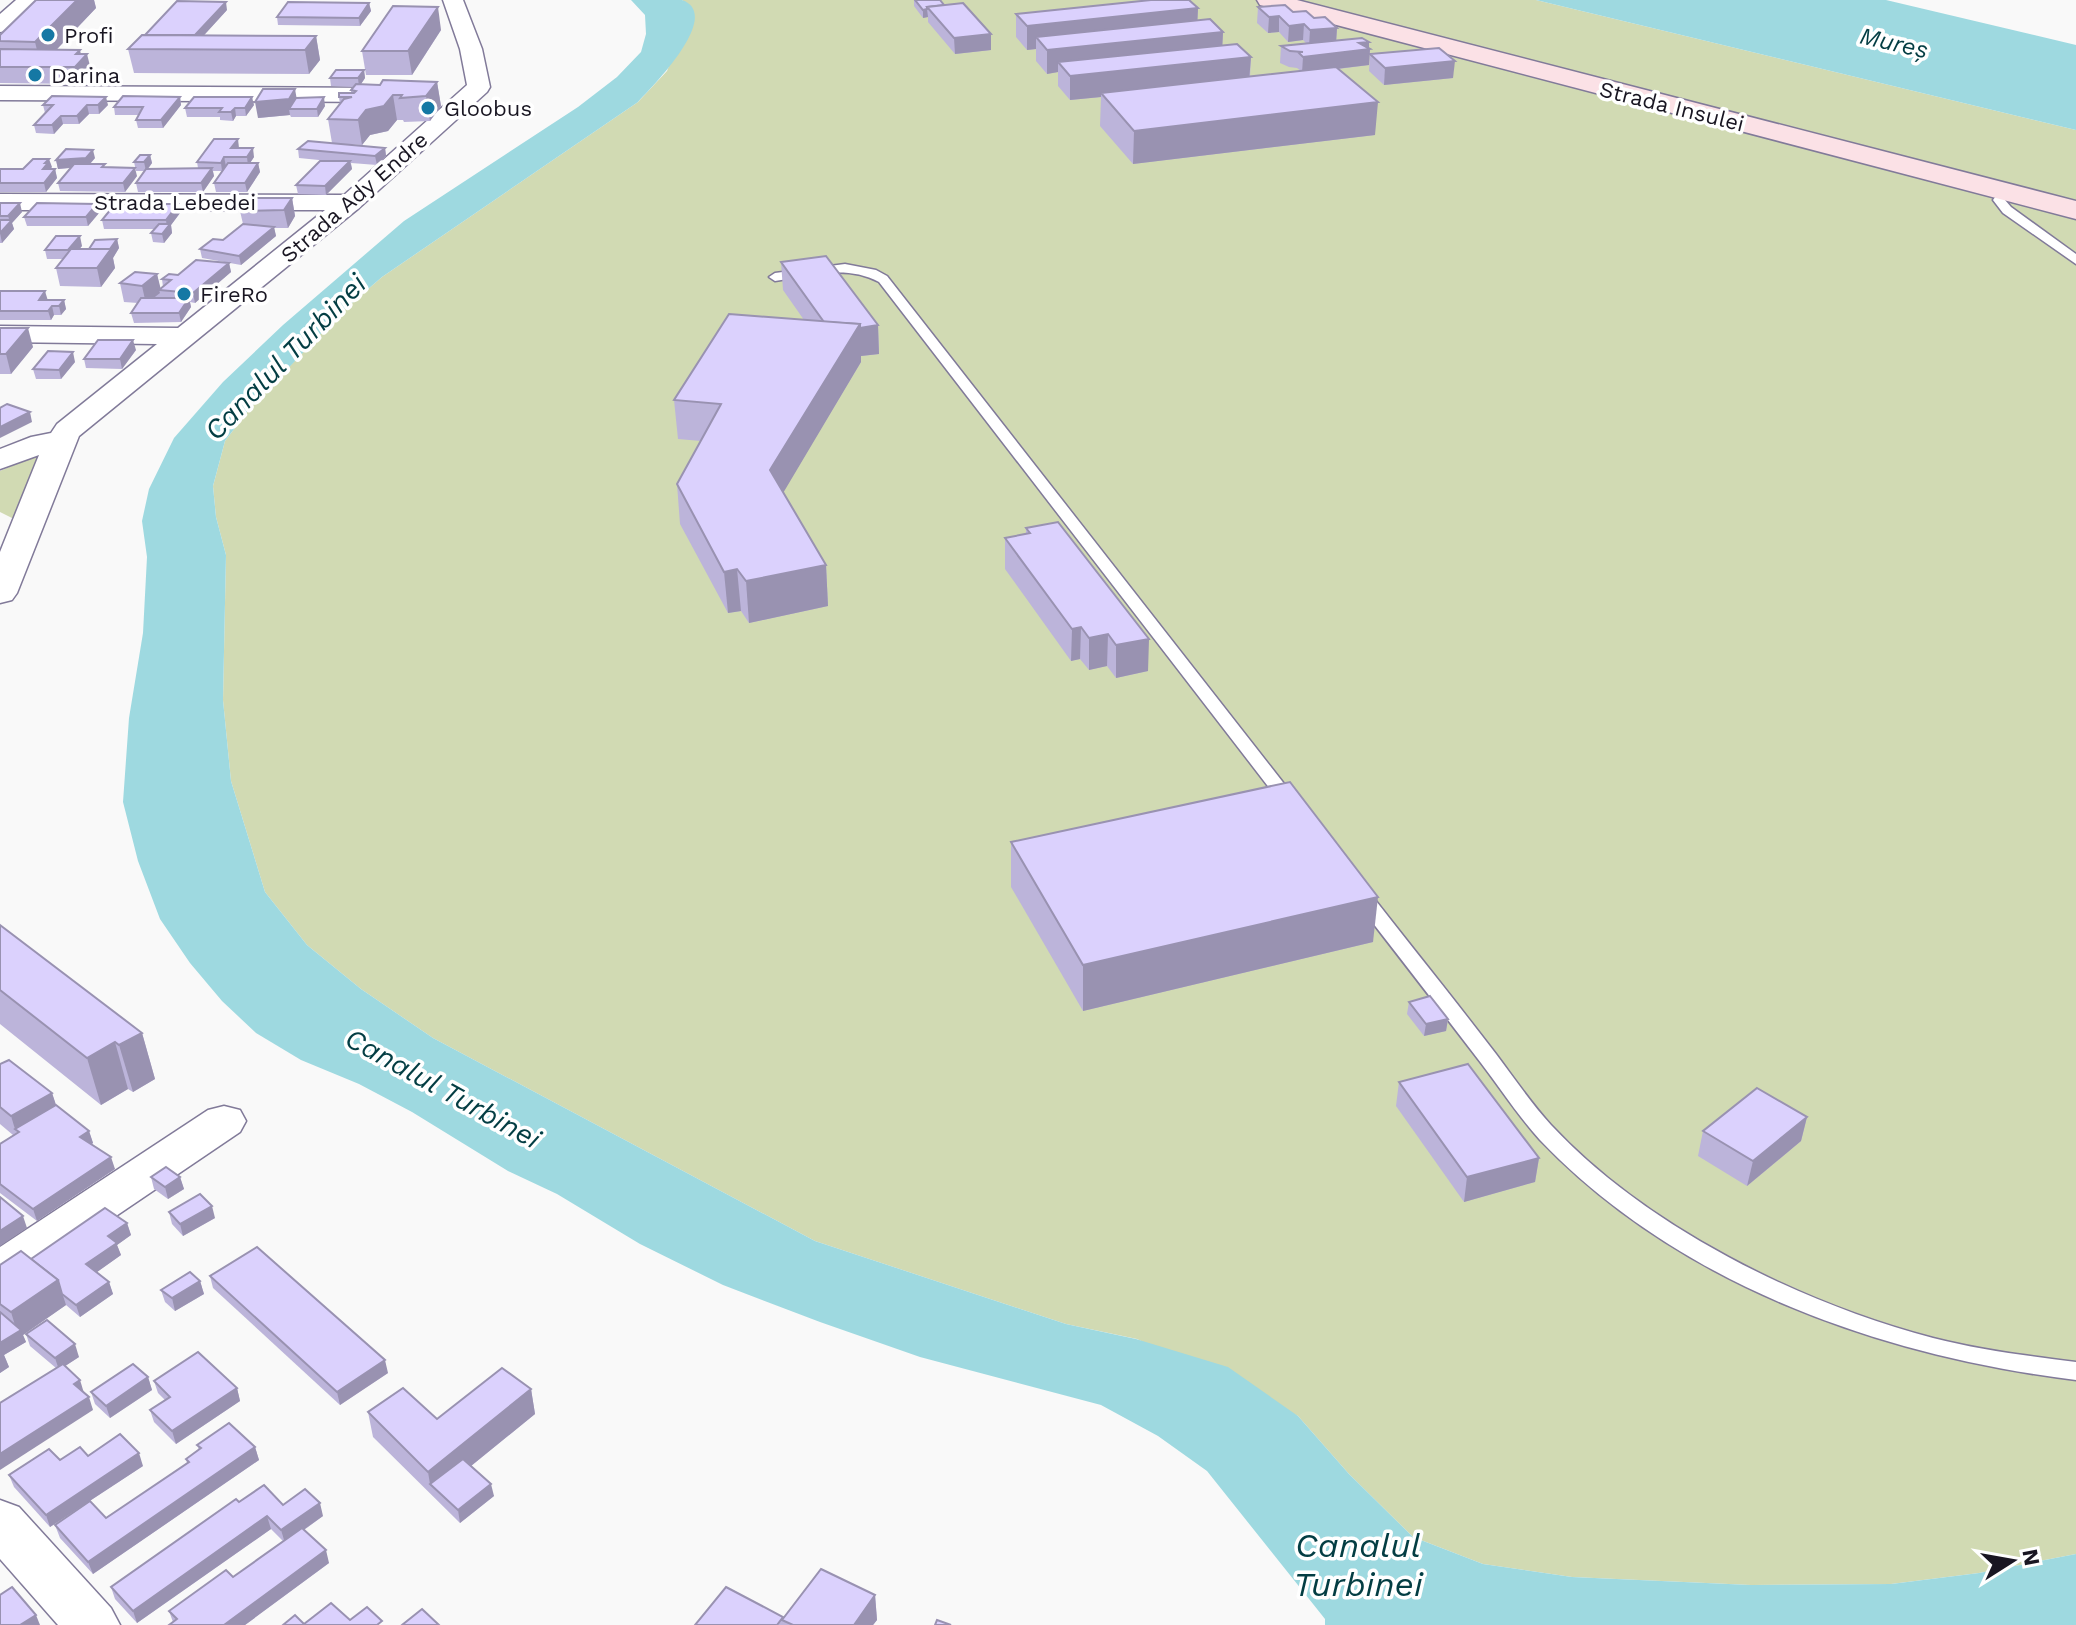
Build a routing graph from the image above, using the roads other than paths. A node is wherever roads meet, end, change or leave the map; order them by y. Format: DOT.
graph roads {
  1 [pos="28,0"];
  2 [pos="453,0"];
  3 [pos="1269,0"];
  4 [pos="0,26"];
  5 [pos="0,93"];
  6 [pos="410,96"];
  7 [pos="2005,192"];
  8 [pos="0,202"];
  9 [pos="350,203"];
  10 [pos="2076,210"];
  11 [pos="2076,260"];
  12 [pos="775,277"];
  13 [pos="0,334"];
  14 [pos="186,336"];
  15 [pos="60,441"];
  16 [pos="0,460"];
  17 [pos="0,593"];
  18 [pos="1300,816"];
  19 [pos="1348,878"];
  20 [pos="224,1121"];
  21 [pos="0,1271"];
  22 [pos="2076,1371"];
  23 [pos="0,1522"];
  24 [pos="92,1625"];
  1 -- 4 [label="street"];
  2 -- 9 [label="street, Strada Ady Endre"];
  3 -- 7 [label="street, Strada Insulei"];
  5 -- 6 [label="street"];
  7 -- 10 [label="street, Strada Insulei"];
  7 -- 11 [label="lane"];
  8 -- 9 [label="street, Strada Lebedei"];
  9 -- 14 [label="street, Strada Ady Endre"];
  12 -- 18 [label="lane"];
  13 -- 14 [label="street"];
  14 -- 15 [label="street, Strada Ady Endre"];
  15 -- 16 [label="street"];
  15 -- 17 [label="street, Strada Ady Endre"];
  19 -- 22 [label="lane"];
  20 -- 21 [label="street"];
  23 -- 24 [label="street"];
}
